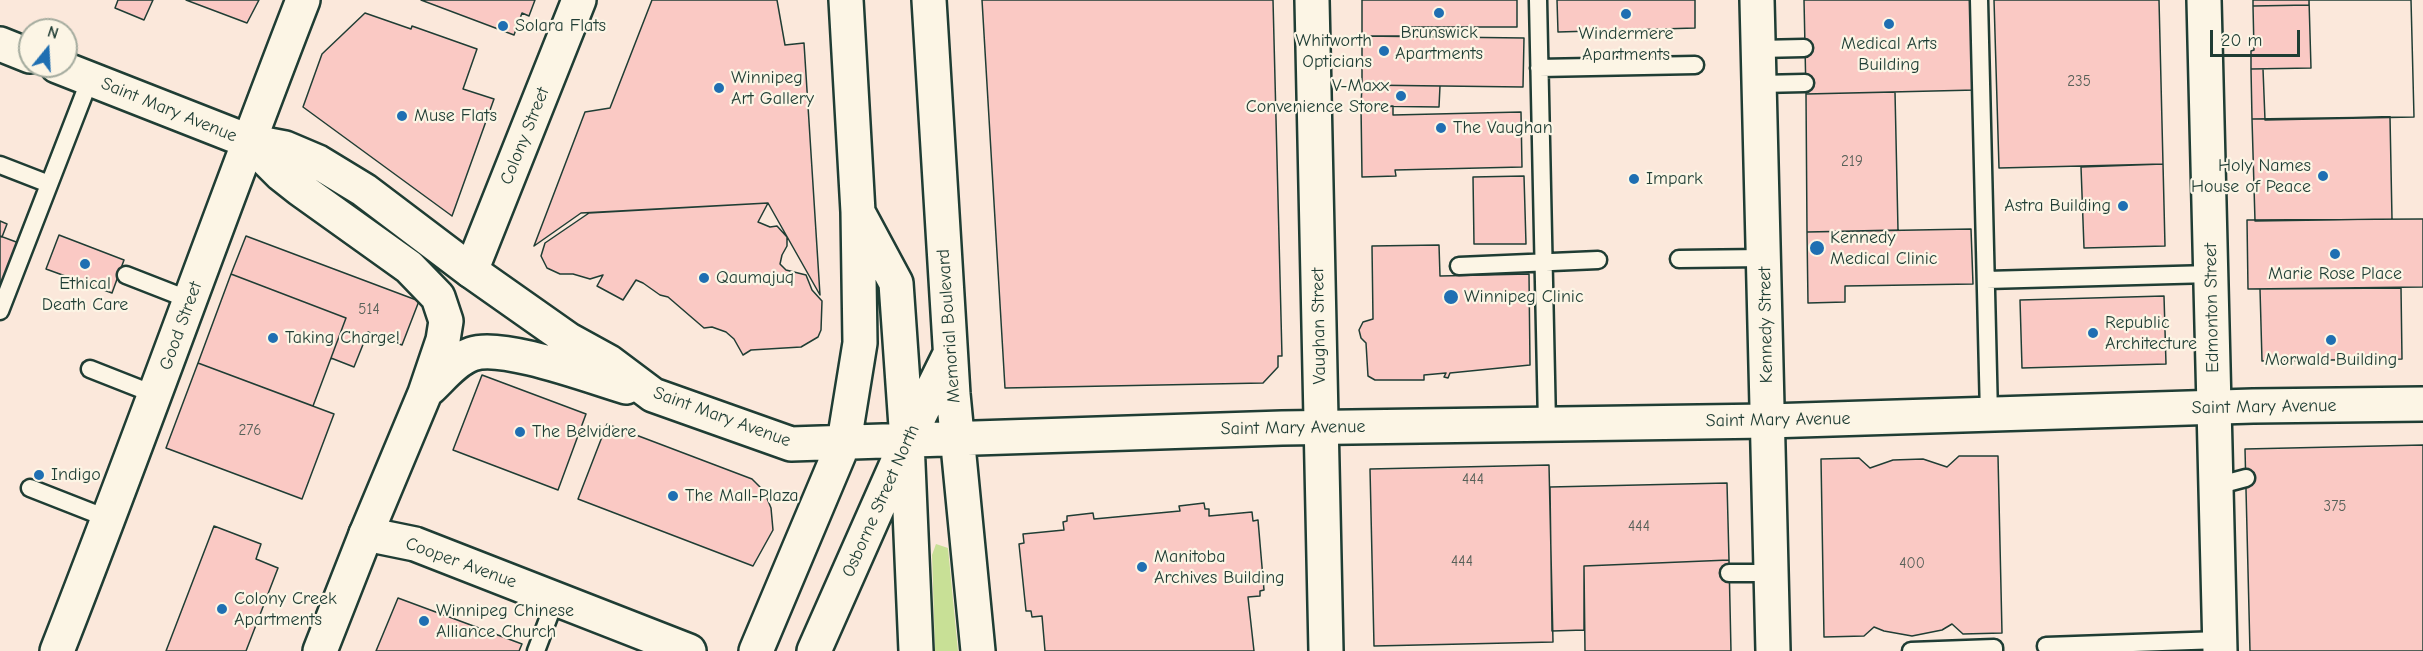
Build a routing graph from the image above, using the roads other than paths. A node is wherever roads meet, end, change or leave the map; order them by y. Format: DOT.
graph roads {
  1 [pos="303,0"];
  2 [pos="579,0"];
  3 [pos="846,0"];
  4 [pos="929,0"];
  5 [pos="1312,0"];
  6 [pos="1538,0"];
  7 [pos="1757,0"];
  8 [pos="1979,0"];
  9 [pos="2204,0"];
  10 [pos="0,44"];
  11 [pos="1804,48"];
  12 [pos="1759,49"];
  13 [pos="18,51"];
  14 [pos="1695,65"];
  15 [pos="1539,68"];
  16 [pos="78,74"];
  17 [pos="90,79"];
  18 [pos="1805,83"];
  19 [pos="1760,84"];
  20 [pos="248,141"];
  21 [pos="0,165"];
  22 [pos="49,184"];
  23 [pos="858,212"];
  24 [pos="1764,258"];
  25 [pos="1679,259"];
  26 [pos="1599,260"];
  27 [pos="1544,264"];
  28 [pos="1458,266"];
  29 [pos="471,271"];
  30 [pos="2211,274"];
  31 [pos="126,275"];
  32 [pos="1986,280"];
  33 [pos="190,300"];
  34 [pos="0,311"];
  35 [pos="951,353"];
  36 [pos="90,369"];
  37 [pos="425,393"];
  38 [pos="156,395"];
  39 [pos="653,395"];
  40 [pos="2423,404"];
  41 [pos="2214,408"];
  42 [pos="1989,414"];
  43 [pos="1768,421"];
  44 [pos="1547,424"];
  45 [pos="1322,427"];
  46 [pos="957,439"];
  47 [pos="907,441"];
  48 [pos="844,442"];
  49 [pos="30,488"];
  50 [pos="109,519"];
  51 [pos="366,534"];
  52 [pos="1729,573"];
  53 [pos="1771,573"];
  54 [pos="556,598"];
  55 [pos="2046,646"];
  56 [pos="2220,646"];
  57 [pos="57,651"];
  58 [pos="320,651"];
  59 [pos="536,651"];
  60 [pos="689,651"];
  61 [pos="756,651"];
  62 [pos="814,651"];
  63 [pos="916,651"];
  64 [pos="978,651"];
  65 [pos="1326,651"];
  66 [pos="1773,651"];
  67 [pos="1911,651"];
  68 [pos="1994,651"];
  1 -- 20 [label="main road, Good Street"];
  2 -- 29 [label="main road, Colony Street"];
  3 -- 23 [label="main road"];
  4 -- 35 [label="main road, Memorial Boulevard"];
  5 -- 45 [label="main road, Vaughan Street"];
  6 -- 15 [label="lane"];
  7 -- 12 [label="main road, Kennedy Street"];
  8 -- 32 [label="lane"];
  9 -- 30 [label="main road, Edmonton Street"];
  10 -- 13 [label="main road"];
  11 -- 12 [label="lane"];
  12 -- 19 [label="main road, Kennedy Street"];
  14 -- 15 [label="lane"];
  15 -- 27 [label="lane"];
  16 -- 17 [label="main road, Saint Mary Avenue"];
  17 -- 20 [label="main road, Saint Mary Avenue"];
  17 -- 22 [label="lane"];
  18 -- 19 [label="lane"];
  19 -- 24 [label="main road, Kennedy Street"];
  20 -- 29 [label="main road, Saint Mary Avenue"];
  20 -- 33 [label="main road, Good Street"];
  20 -- 37 [label="main road, Saint Mary Avenue"];
  21 -- 22 [label="lane"];
  22 -- 34 [label="lane"];
  23 -- 47 [label="main road"];
  23 -- 48 [label="main road"];
  24 -- 25 [label="lane"];
  24 -- 43 [label="main road, Kennedy Street"];
  26 -- 27 [label="lane"];
  27 -- 28 [label="lane"];
  27 -- 44 [label="lane"];
  29 -- 39 [label="main road, Saint Mary Avenue"];
  30 -- 32 [label="lane"];
  30 -- 41 [label="main road, Edmonton Street"];
  31 -- 33 [label="lane"];
  32 -- 42 [label="lane"];
  33 -- 38 [label="main road, Good Street"];
  35 -- 46 [label="main road, Memorial Boulevard"];
  35 -- 47 [label="main road, Osborne Street North"];
  36 -- 38 [label="lane"];
  37 -- 39 [label="main road"];
  37 -- 51 [label="main road"];
  38 -- 50 [label="main road, Good Street"];
  39 -- 48 [label="main road, Saint Mary Avenue"];
  40 -- 41 [label="main road, Saint Mary Avenue"];
  41 -- 42 [label="main road, Saint Mary Avenue"];
  41 -- 56 [label="main road, Edmonton Street"];
  42 -- 43 [label="main road, Saint Mary Avenue"];
  43 -- 44 [label="main road, Saint Mary Avenue"];
  43 -- 53 [label="main road, Kennedy Street"];
  44 -- 45 [label="main road, Saint Mary Avenue"];
  45 -- 46 [label="main road, Saint Mary Avenue"];
  45 -- 65 [label="main road, Vaughan Street"];
  46 -- 47 [label="main road, Saint Mary Avenue"];
  46 -- 64 [label="main road, Memorial Boulevard"];
  47 -- 48 [label="main road, Saint Mary Avenue"];
  47 -- 62 [label="main road, Osborne Street North"];
  47 -- 63 [label="main road"];
  48 -- 61 [label="main road"];
  49 -- 50 [label="lane"];
  50 -- 57 [label="main road, Good Street"];
  51 -- 54 [label="main road, Cooper Avenue"];
  51 -- 58 [label="main road"];
  52 -- 53 [label="lane"];
  53 -- 66 [label="main road, Kennedy Street"];
  54 -- 59 [label="lane"];
  54 -- 60 [label="main road, Cooper Avenue"];
  55 -- 56 [label="lane"];
  67 -- 68 [label="lane"];
}
